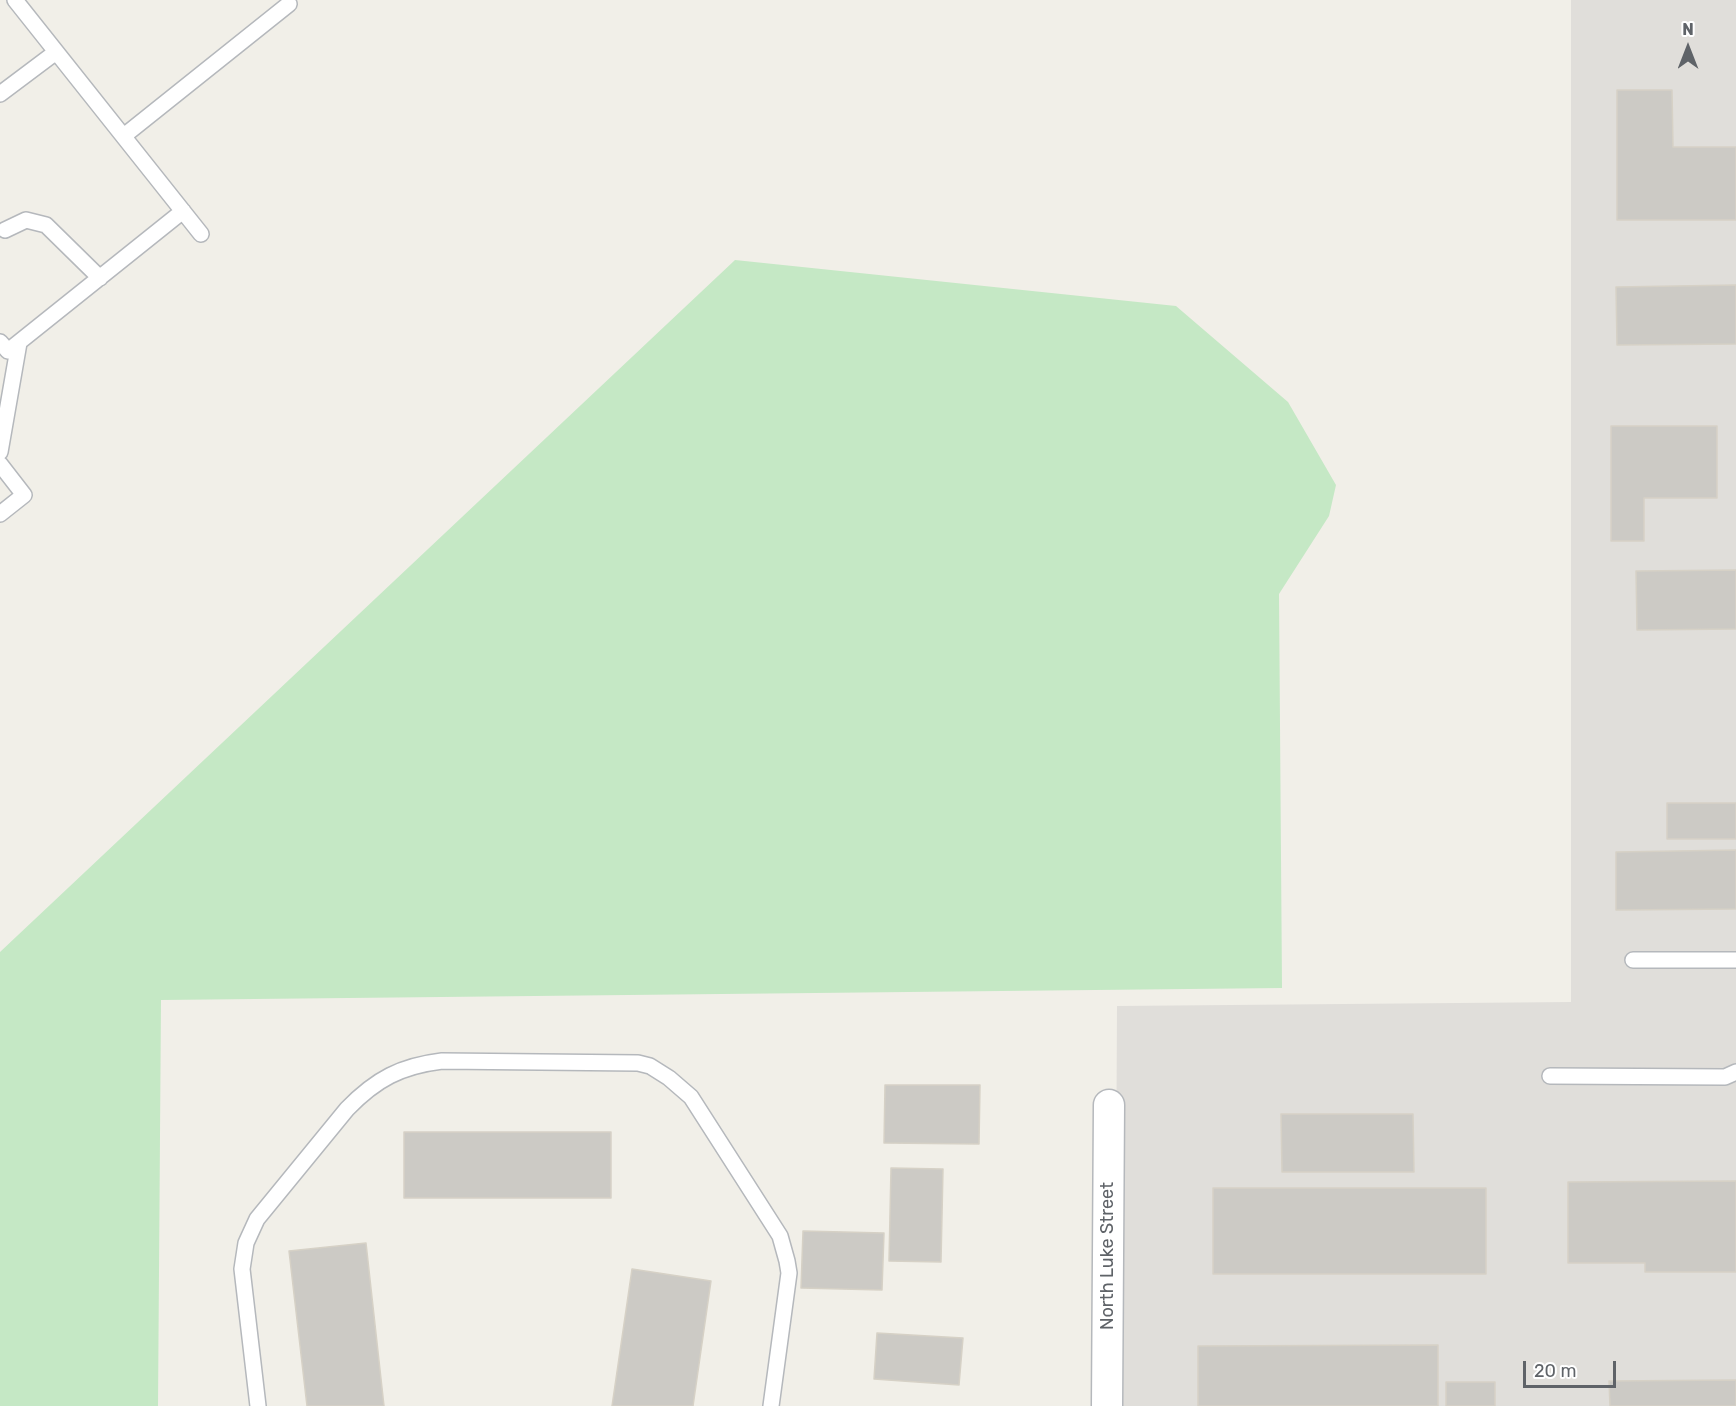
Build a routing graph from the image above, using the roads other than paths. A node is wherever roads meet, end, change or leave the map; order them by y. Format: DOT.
graph roads {
  1 [pos="15,0"];
  2 [pos="289,4"];
  3 [pos="56,52"];
  4 [pos="0,94"];
  5 [pos="124,135"];
  6 [pos="183,211"];
  7 [pos="5,230"];
  8 [pos="201,234"];
  9 [pos="100,278"];
  10 [pos="0,342"];
  11 [pos="19,342"];
  12 [pos="0,452"];
  13 [pos="0,464"];
  14 [pos="0,514"];
  15 [pos="1633,960"];
  16 [pos="1736,960"];
  17 [pos="1736,1072"];
  18 [pos="1550,1076"];
  19 [pos="1109,1106"];
  20 [pos="258,1406"];
  21 [pos="771,1406"];
  22 [pos="1107,1406"];
  1 -- 3 [label="lane"];
  2 -- 5 [label="lane"];
  3 -- 4 [label="lane"];
  3 -- 5 [label="lane"];
  5 -- 6 [label="lane"];
  6 -- 8 [label="lane"];
  6 -- 9 [label="lane"];
  7 -- 9 [label="lane"];
  9 -- 11 [label="lane"];
  10 -- 11 [label="lane"];
  11 -- 12 [label="lane"];
  13 -- 14 [label="lane"];
  15 -- 16 [label="lane"];
  17 -- 18 [label="lane"];
  19 -- 22 [label="street, North Luke Street"];
  20 -- 21 [label="lane"];
}
